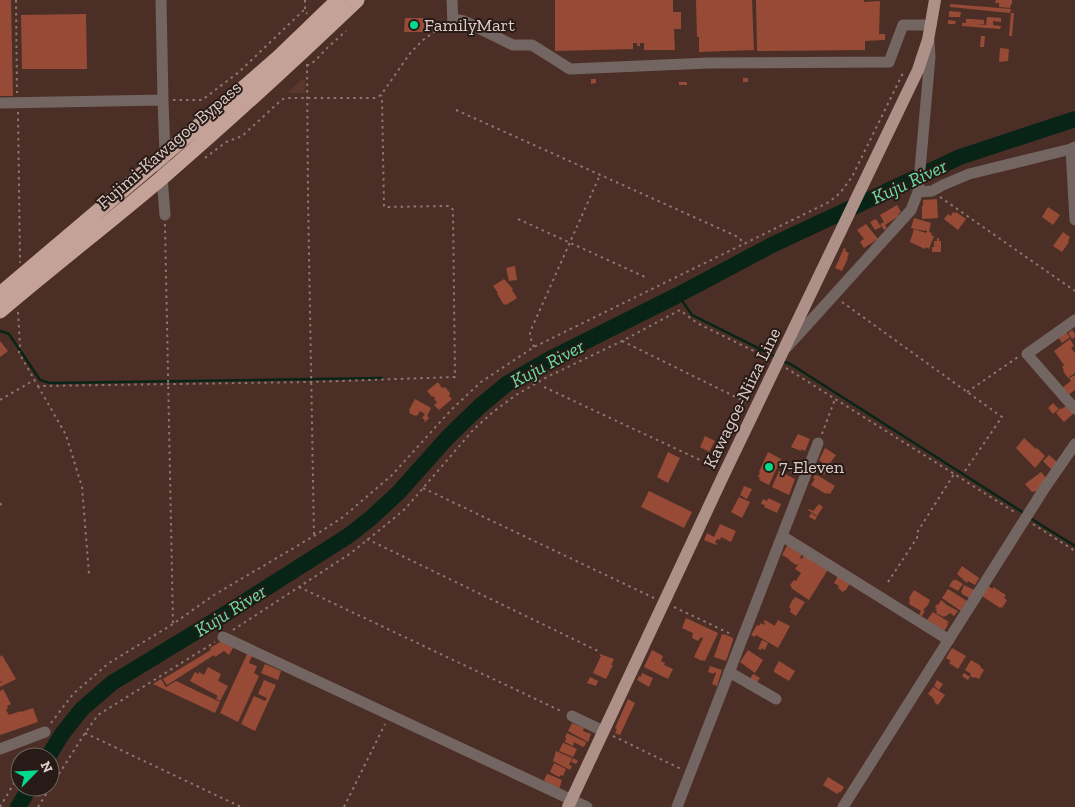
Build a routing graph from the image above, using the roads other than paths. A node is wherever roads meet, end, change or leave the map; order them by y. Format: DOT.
graph roads {
  1 [pos="161,0"];
  2 [pos="338,0"];
  3 [pos="357,0"];
  4 [pos="452,0"];
  5 [pos="935,0"];
  6 [pos="932,25"];
  7 [pos="928,40"];
  8 [pos="163,100"];
  9 [pos="0,103"];
  10 [pos="1073,148"];
  11 [pos="165,154"];
  12 [pos="162,177"];
  13 [pos="918,192"];
  14 [pos="165,215"];
  15 [pos="1075,220"];
  16 [pos="0,294"];
  17 [pos="0,311"];
  18 [pos="1075,320"];
  19 [pos="784,350"];
  20 [pos="1075,409"];
  21 [pos="818,443"];
  22 [pos="1075,444"];
  23 [pos="782,536"];
  24 [pos="223,637"];
  25 [pos="949,640"];
  26 [pos="729,672"];
  27 [pos="776,700"];
  28 [pos="572,716"];
  29 [pos="603,731"];
  30 [pos="44,732"];
  31 [pos="0,749"];
  32 [pos="569,803"];
  33 [pos="587,807"];
  34 [pos="677,807"];
  35 [pos="843,807"];
  1 -- 8 [label="street"];
  2 -- 11 [label="highway, Fujimi-Kawagoe Bypass"];
  3 -- 12 [label="highway, Fujimi-Kawagoe Bypass"];
  4 -- 6 [label="street"];
  5 -- 6 [label="main road, Kawagoe-Niiza Line"];
  6 -- 7 [label="main road, Kawagoe-Niiza Line"];
  7 -- 13 [label="street"];
  7 -- 19 [label="main road, Kawagoe-Niiza Line"];
  8 -- 9 [label="street"];
  8 -- 11 [label="street"];
  10 -- 13 [label="street"];
  10 -- 15 [label="street"];
  11 -- 12 [label="street"];
  11 -- 16 [label="highway, Fujimi-Kawagoe Bypass"];
  12 -- 14 [label="street"];
  12 -- 17 [label="highway, Fujimi-Kawagoe Bypass"];
  13 -- 19 [label="street"];
  18 -- 20 [label="street"];
  19 -- 29 [label="main road, Kawagoe-Niiza Line"];
  21 -- 23 [label="street"];
  22 -- 25 [label="street"];
  23 -- 25 [label="street"];
  23 -- 26 [label="street"];
  24 -- 32 [label="street"];
  25 -- 35 [label="street"];
  26 -- 27 [label="street"];
  26 -- 34 [label="street"];
  28 -- 29 [label="street"];
  29 -- 32 [label="main road, Kawagoe-Niiza Line"];
  30 -- 31 [label="street"];
  32 -- 33 [label="street"];
}
